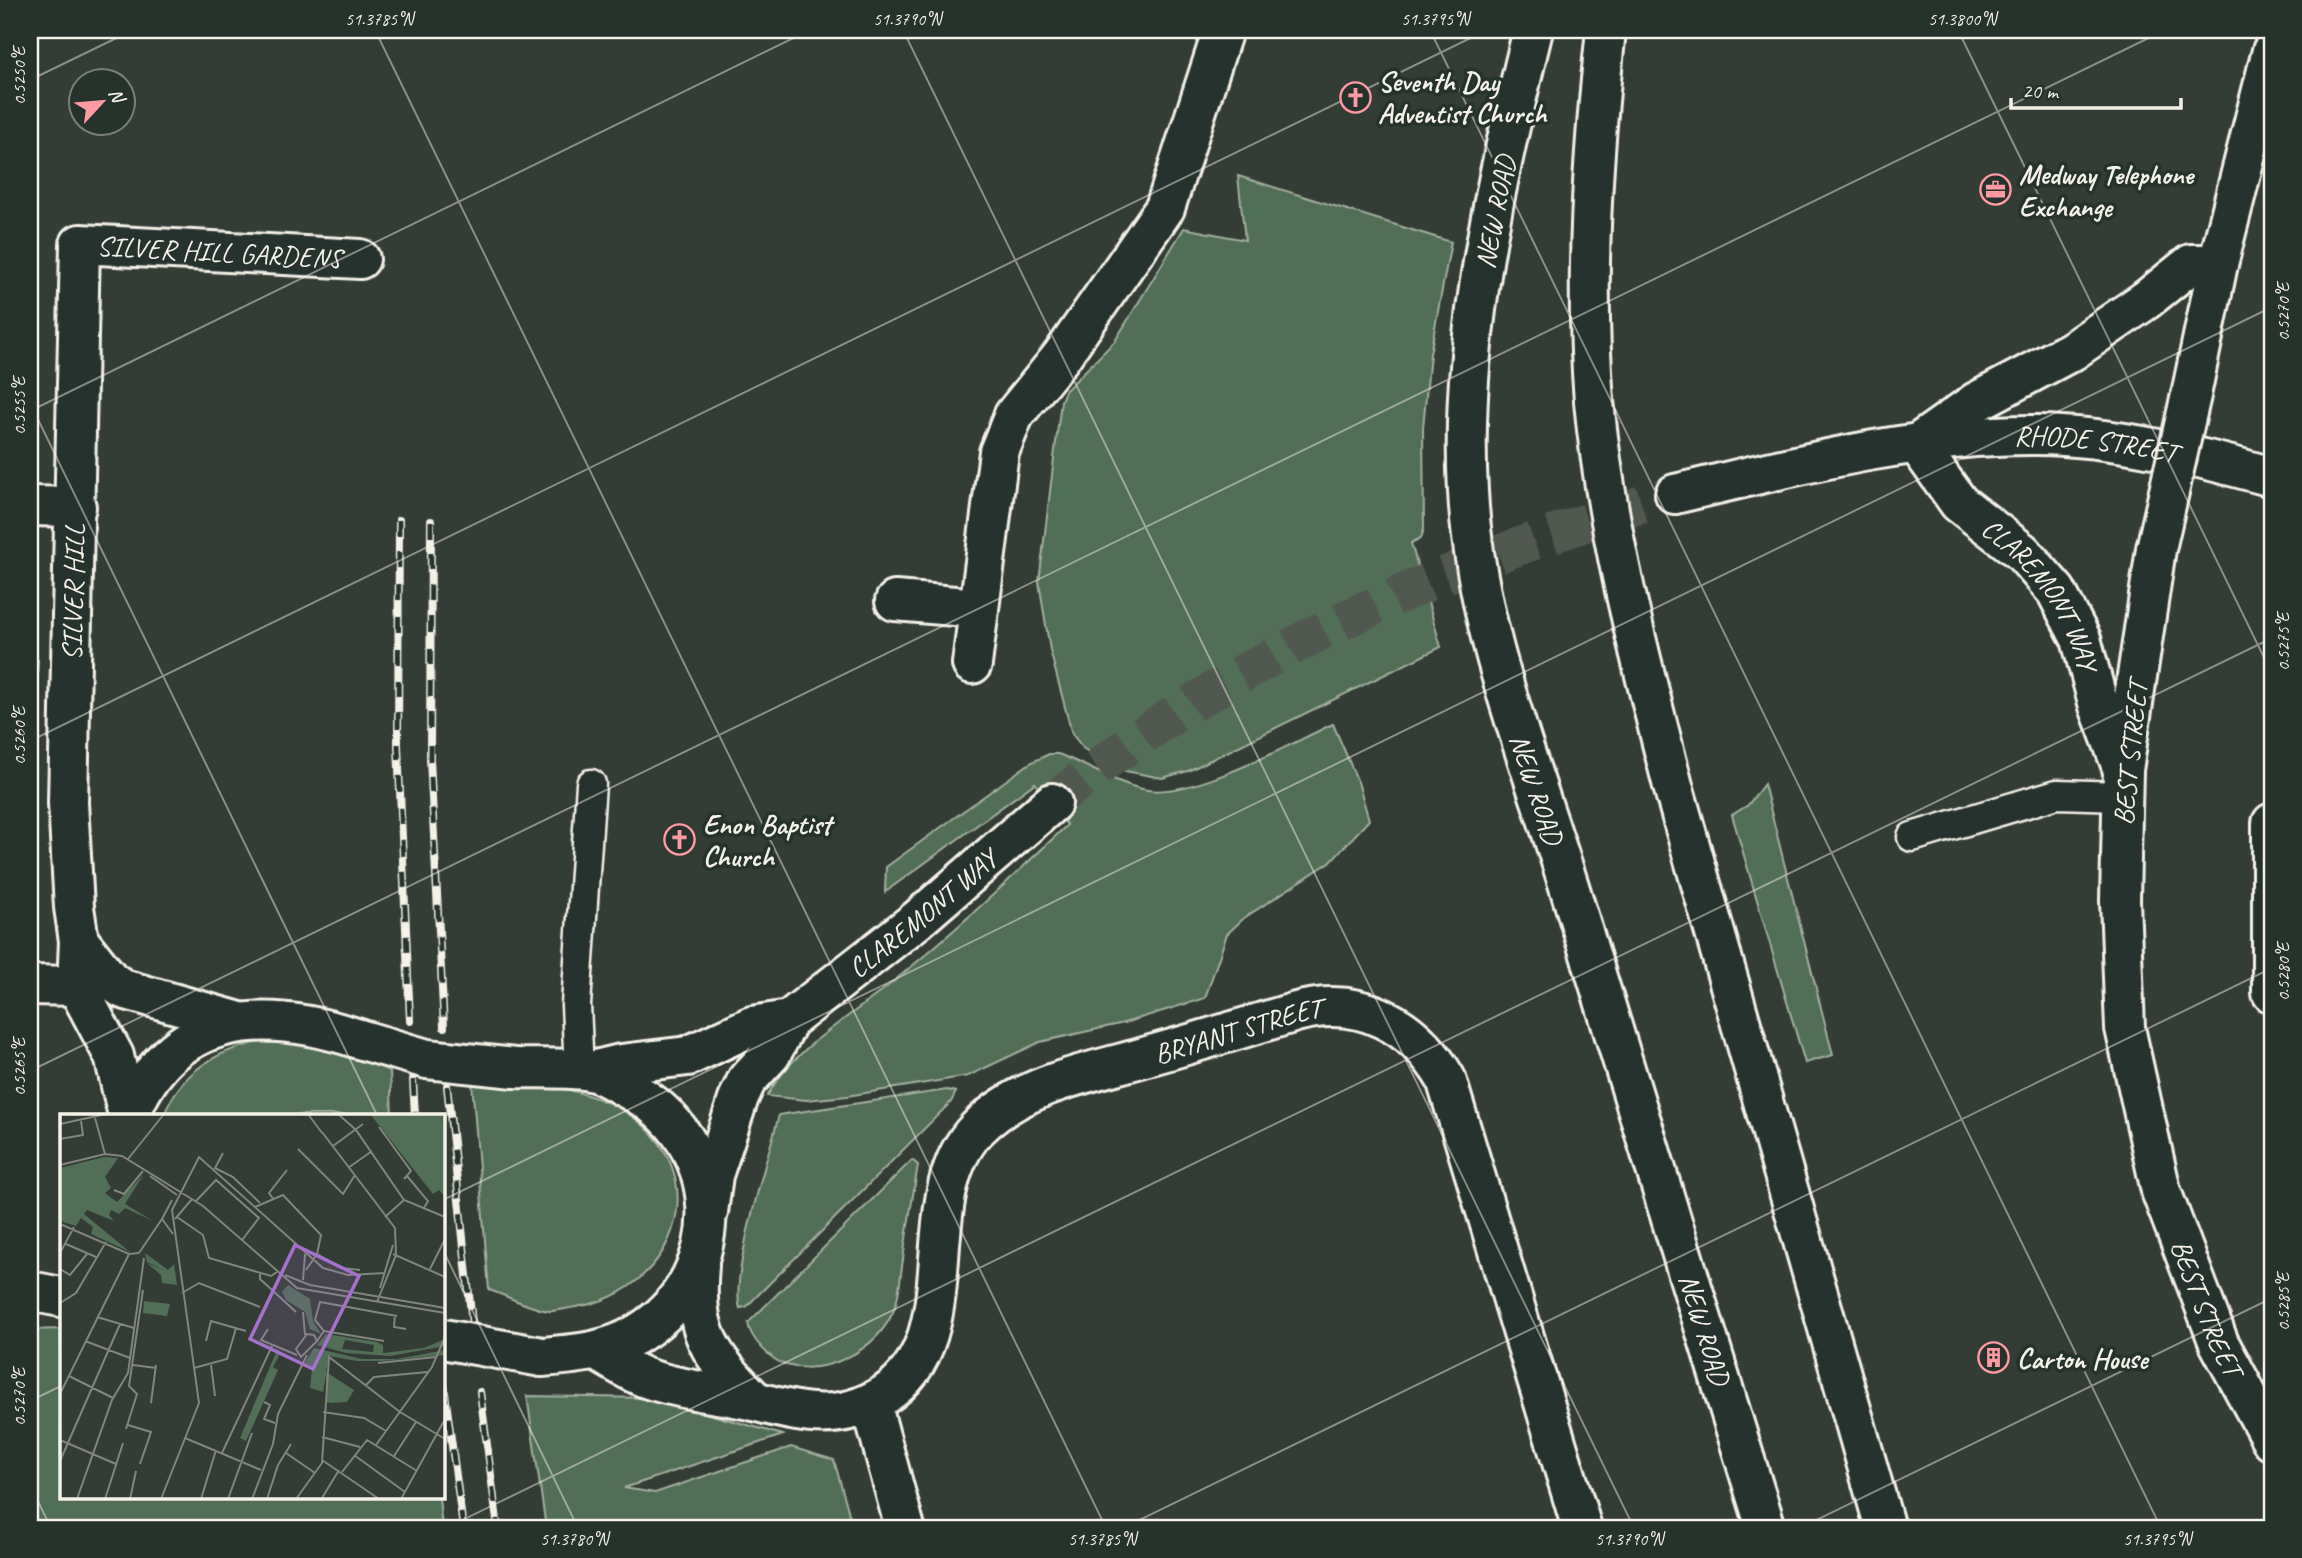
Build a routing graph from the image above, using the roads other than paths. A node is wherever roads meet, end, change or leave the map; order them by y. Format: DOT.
graph roads {
  1 [pos="1223,30"];
  2 [pos="1533,30"];
  3 [pos="1606,30"];
  4 [pos="2272,51"];
  5 [pos="80,244"];
  6 [pos="360,259"];
  7 [pos="2218,264"];
  8 [pos="1917,444"];
  9 [pos="2272,477"];
  10 [pos="1675,494"];
  11 [pos="30,506"];
  12 [pos="76,507"];
  13 [pos="895,601"];
  14 [pos="979,608"];
  15 [pos="972,664"];
  16 [pos="2122,783"];
  17 [pos="591,784"];
  18 [pos="1052,803"];
  19 [pos="2272,823"];
  20 [pos="1912,837"];
  21 [pos="79,941"];
  22 [pos="30,985"];
  23 [pos="77,986"];
  24 [pos="2272,993"];
  25 [pos="789,1020"];
  26 [pos="236,1021"];
  27 [pos="585,1071"];
  28 [pos="129,1114"];
  29 [pos="130,1114"];
  30 [pos="708,1212"];
  31 [pos="699,1264"];
  32 [pos="444,1339"];
  33 [pos="598,1352"];
  34 [pos="755,1401"];
  35 [pos="870,1402"];
  36 [pos="2272,1441"];
  37 [pos="905,1528"];
  38 [pos="1582,1528"];
  39 [pos="1766,1528"];
  40 [pos="1885,1528"];
  1 -- 14 [label="street"];
  2 -- 39 [label="street, NEW ROAD"];
  3 -- 40 [label="street"];
  4 -- 7 [label="street, BEST STREET"];
  5 -- 6 [label="street, SILVER HILL GARDENS"];
  5 -- 12 [label="street, SILVER HILL"];
  7 -- 8 [label="street"];
  7 -- 16 [label="street, BEST STREET, bridge"];
  8 -- 9 [label="street, RHODE STREET"];
  8 -- 10 [label="street"];
  8 -- 16 [label="street, CLAREMONT WAY"];
  11 -- 12 [label="street"];
  12 -- 21 [label="street, SILVER HILL"];
  13 -- 14 [label="street"];
  14 -- 15 [label="street"];
  16 -- 20 [label="lane"];
  16 -- 36 [label="street, BEST STREET"];
  17 -- 27 [label="lane"];
  18 -- 25 [label="street, CLAREMONT WAY"];
  19 -- 24 [label="street"];
  21 -- 23 [label="street, SILVER HILL"];
  21 -- 26 [label="street"];
  22 -- 23 [label="street"];
  23 -- 28 [label="street"];
  25 -- 27 [label="street, CLAREMONT WAY"];
  25 -- 30 [label="street, CLAREMONT WAY"];
  26 -- 27 [label="street, bridge"];
  26 -- 29 [label="street"];
  27 -- 30 [label="street"];
  30 -- 31 [label="street, CLAREMONT WAY"];
  31 -- 33 [label="street"];
  31 -- 34 [label="street"];
  32 -- 33 [label="street, bridge"];
  33 -- 34 [label="street, BRYANT STREET"];
  34 -- 35 [label="street, BRYANT STREET"];
  35 -- 37 [label="street"];
  35 -- 38 [label="street, BRYANT STREET"];
}
